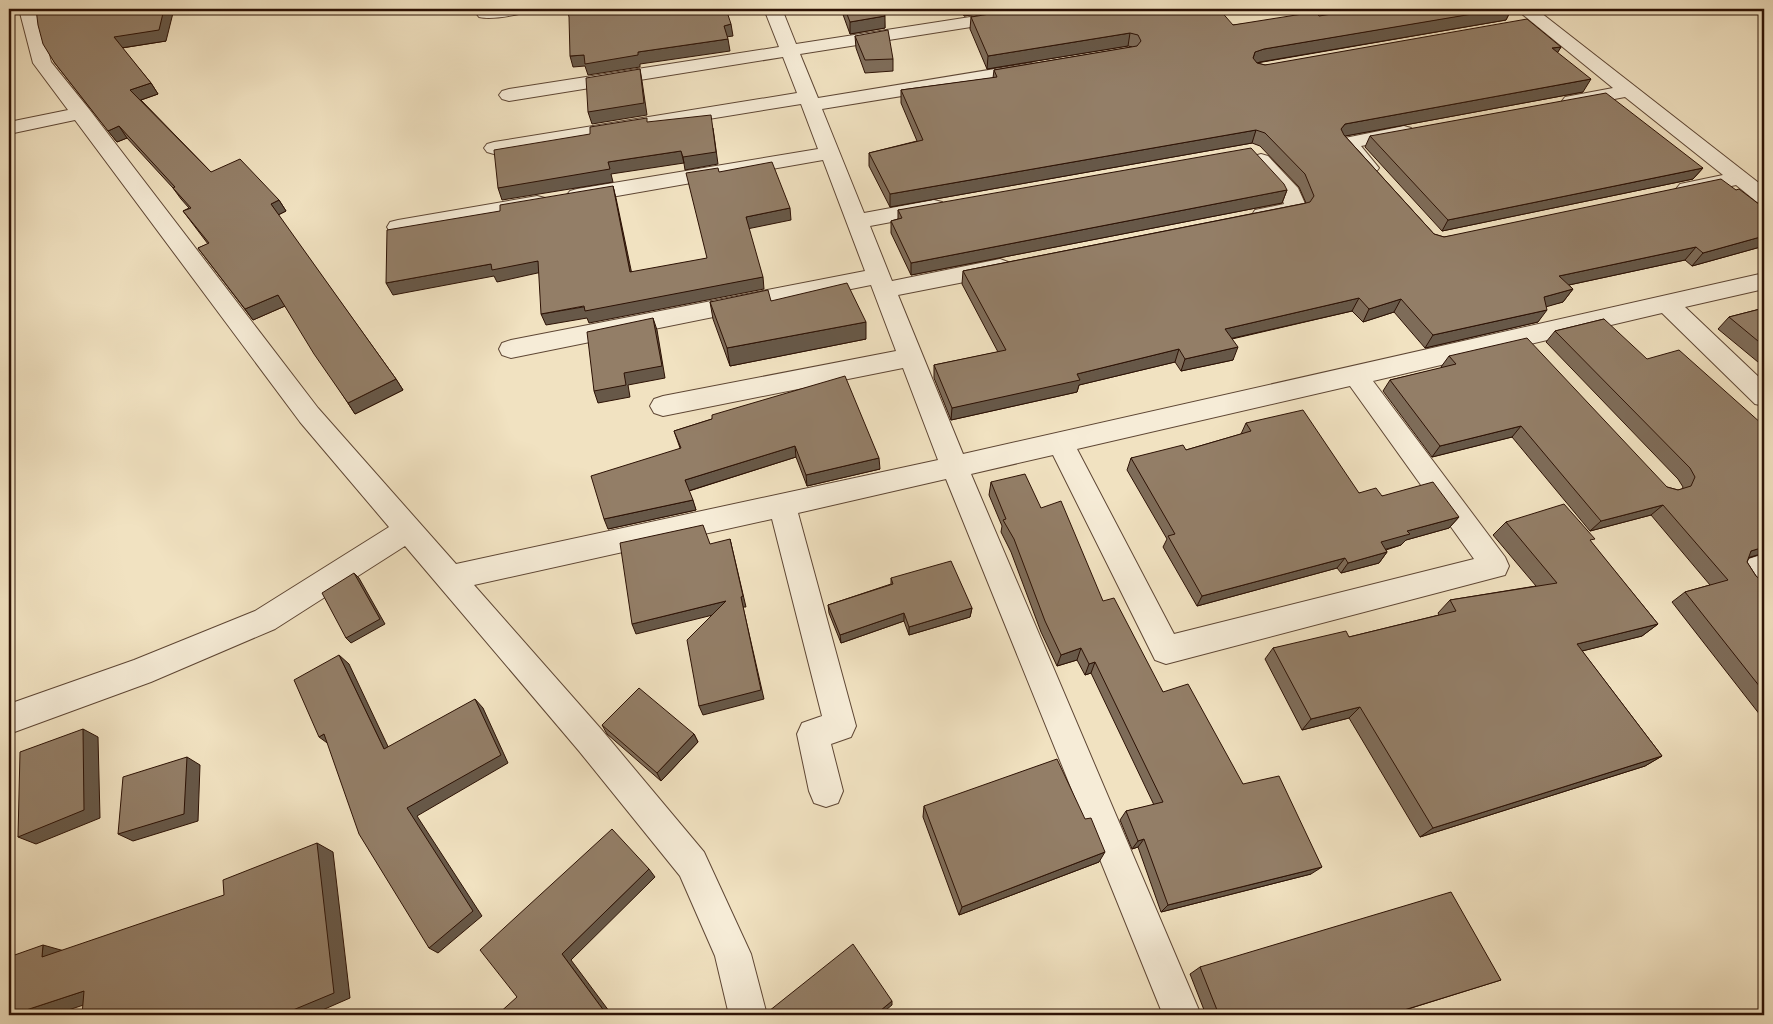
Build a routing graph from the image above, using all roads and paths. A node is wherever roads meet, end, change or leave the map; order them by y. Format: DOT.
graph roads {
  1 [pos="28,9"];
  2 [pos="517,9"];
  3 [pos="773,9"];
  4 [pos="486,13"];
  5 [pos="1024,14"];
  6 [pos="1523,17"];
  7 [pos="790,51"];
  8 [pos="1051,66"];
  9 [pos="1628,91"];
  10 [pos="509,95"];
  11 [pos="809,101"];
  12 [pos="1550,105"];
  13 [pos="82,113"];
  14 [pos="9,128"];
  15 [pos="1424,129"];
  16 [pos="494,148"];
  17 [pos="1243,152"];
  18 [pos="830,154"];
  19 [pos="1739,178"];
  20 [pos="1385,185"];
  21 [pos="1671,192"];
  22 [pos="1764,197"];
  23 [pos="953,204"];
  24 [pos="1247,218"];
  25 [pos="857,221"];
  26 [pos="398,227"];
  27 [pos="1021,263"];
  28 [pos="1764,281"];
  29 [pos="882,283"];
  30 [pos="1667,304"];
  31 [pos="1525,338"];
  32 [pos="511,350"];
  33 [pos="911,357"];
  34 [pos="1545,359"];
  35 [pos="1357,377"];
  36 [pos="1764,397"];
  37 [pos="663,406"];
  38 [pos="1060,442"];
  39 [pos="954,466"];
  40 [pos="782,506"];
  41 [pos="408,529"];
  42 [pos="1764,566"];
  43 [pos="450,578"];
  44 [pos="1764,586"];
  45 [pos="9,719"];
  46 [pos="826,791"];
  47 [pos="748,1015"];
  48 [pos="1182,1015"];
  1 -- 13 [label="street"];
  2 -- 4 [label="street"];
  3 -- 7 [label="street"];
  5 -- 7 [label="street"];
  6 -- 9 [label="street"];
  7 -- 10 [label="street"];
  7 -- 11 [label="street"];
  8 -- 11 [label="street"];
  9 -- 12 [label="street"];
  9 -- 19 [label="street"];
  11 -- 16 [label="street"];
  11 -- 18 [label="street"];
  13 -- 14 [label="street"];
  13 -- 41 [label="street"];
  15 -- 20 [label="street"];
  17 -- 24 [label="street"];
  18 -- 25 [label="street"];
  18 -- 26 [label="street"];
  19 -- 21 [label="street"];
  19 -- 22 [label="street"];
  23 -- 25 [label="street"];
  25 -- 29 [label="street"];
  27 -- 29 [label="street"];
  28 -- 30 [label="street"];
  29 -- 32 [label="street"];
  29 -- 33 [label="street"];
  30 -- 31 [label="street"];
  30 -- 36 [label="street"];
  31 -- 34 [label="street"];
  31 -- 35 [label="street"];
  33 -- 37 [label="street"];
  33 -- 39 [label="street"];
  35 -- 38 [label="street"];
  35 -- 38 [label="street"];
  38 -- 39 [label="street"];
  39 -- 40 [label="street"];
  39 -- 48 [label="street"];
  40 -- 43 [label="street"];
  40 -- 46 [label="street"];
  41 -- 43 [label="street"];
  41 -- 45 [label="street"];
  42 -- 44 [label="street"];
  43 -- 47 [label="street"];
}
